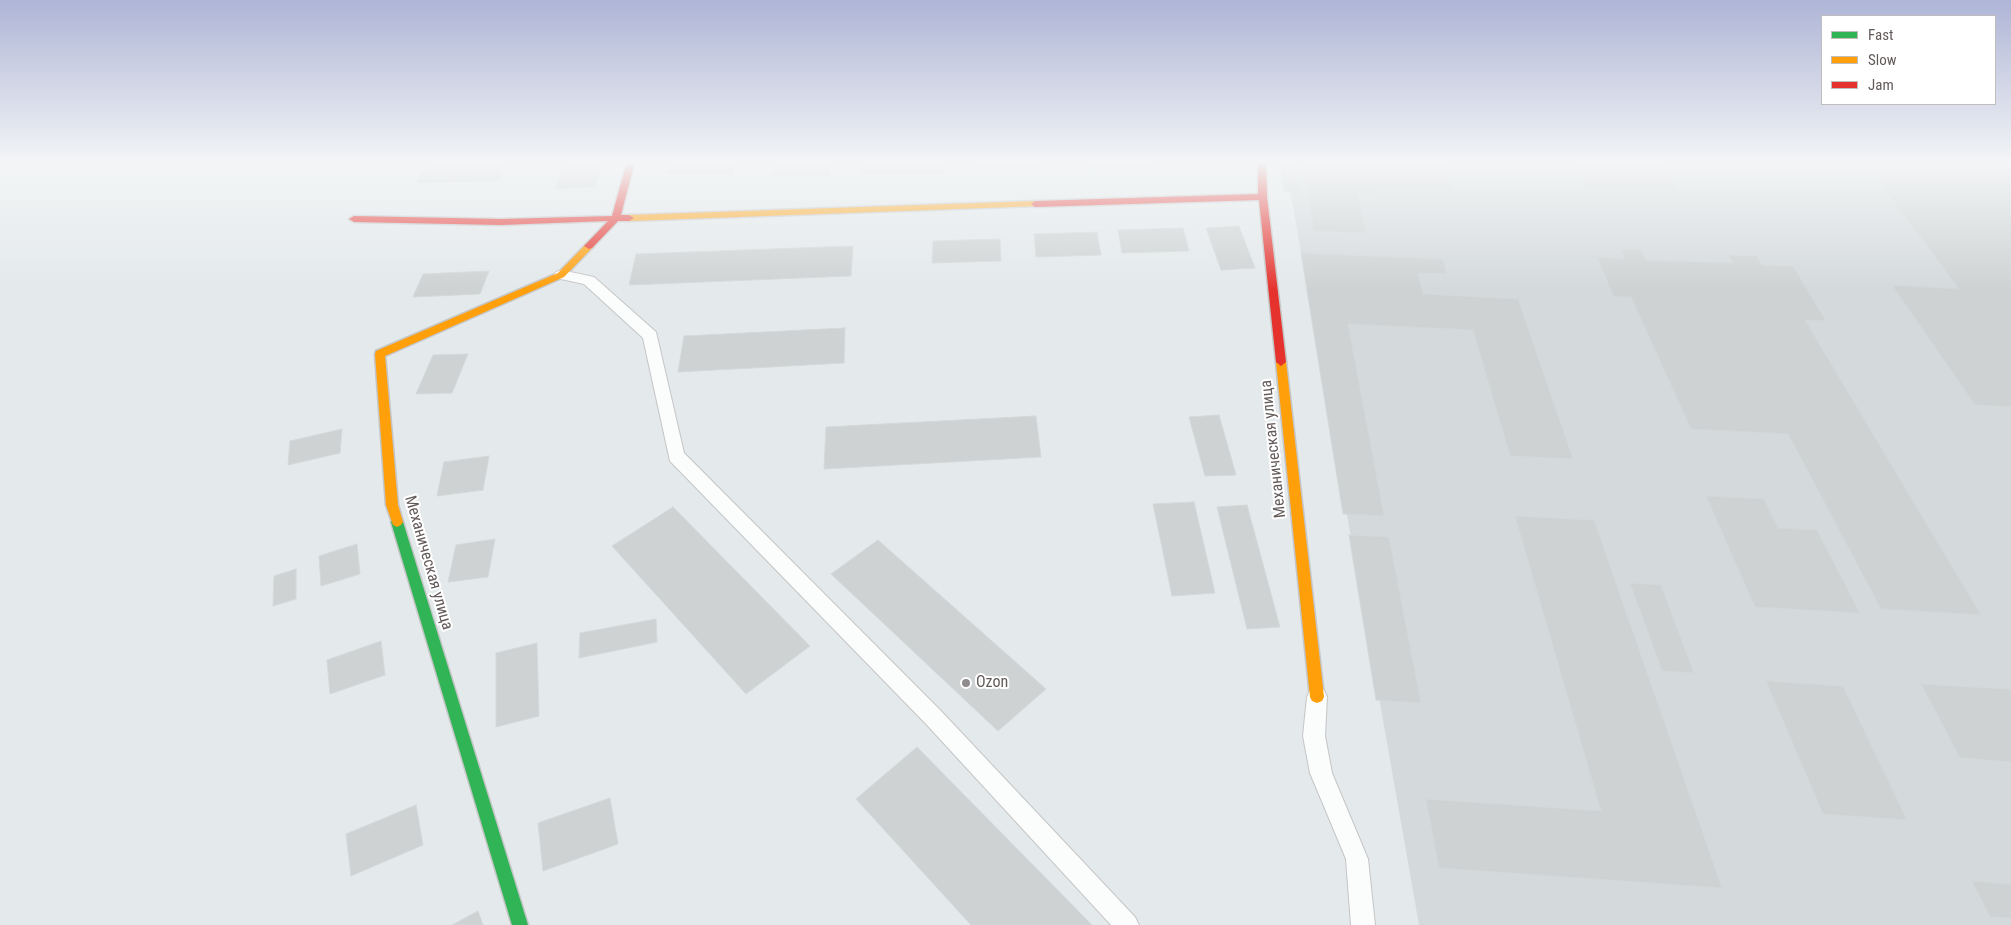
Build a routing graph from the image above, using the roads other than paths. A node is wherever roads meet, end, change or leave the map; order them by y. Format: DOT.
graph roads {
  1 [pos="620,204"];
  2 [pos="1042,204"];
  3 [pos="1264,204"];
  4 [pos="616,218"];
  5 [pos="354,219"];
  6 [pos="561,275"];
  7 [pos="1317,697"];
  8 [pos="520,925"];
  9 [pos="1127,925"];
  10 [pos="1363,925"];
  1 -- 4 [label="street"];
  2 -- 4 [label="street"];
  3 -- 7 [label="street, Механическая улица"];
  4 -- 5 [label="street"];
  4 -- 6 [label="street, Механическая улица"];
  6 -- 8 [label="street, Механическая улица"];
  6 -- 9 [label="lane"];
  7 -- 10 [label="lane"];
}
